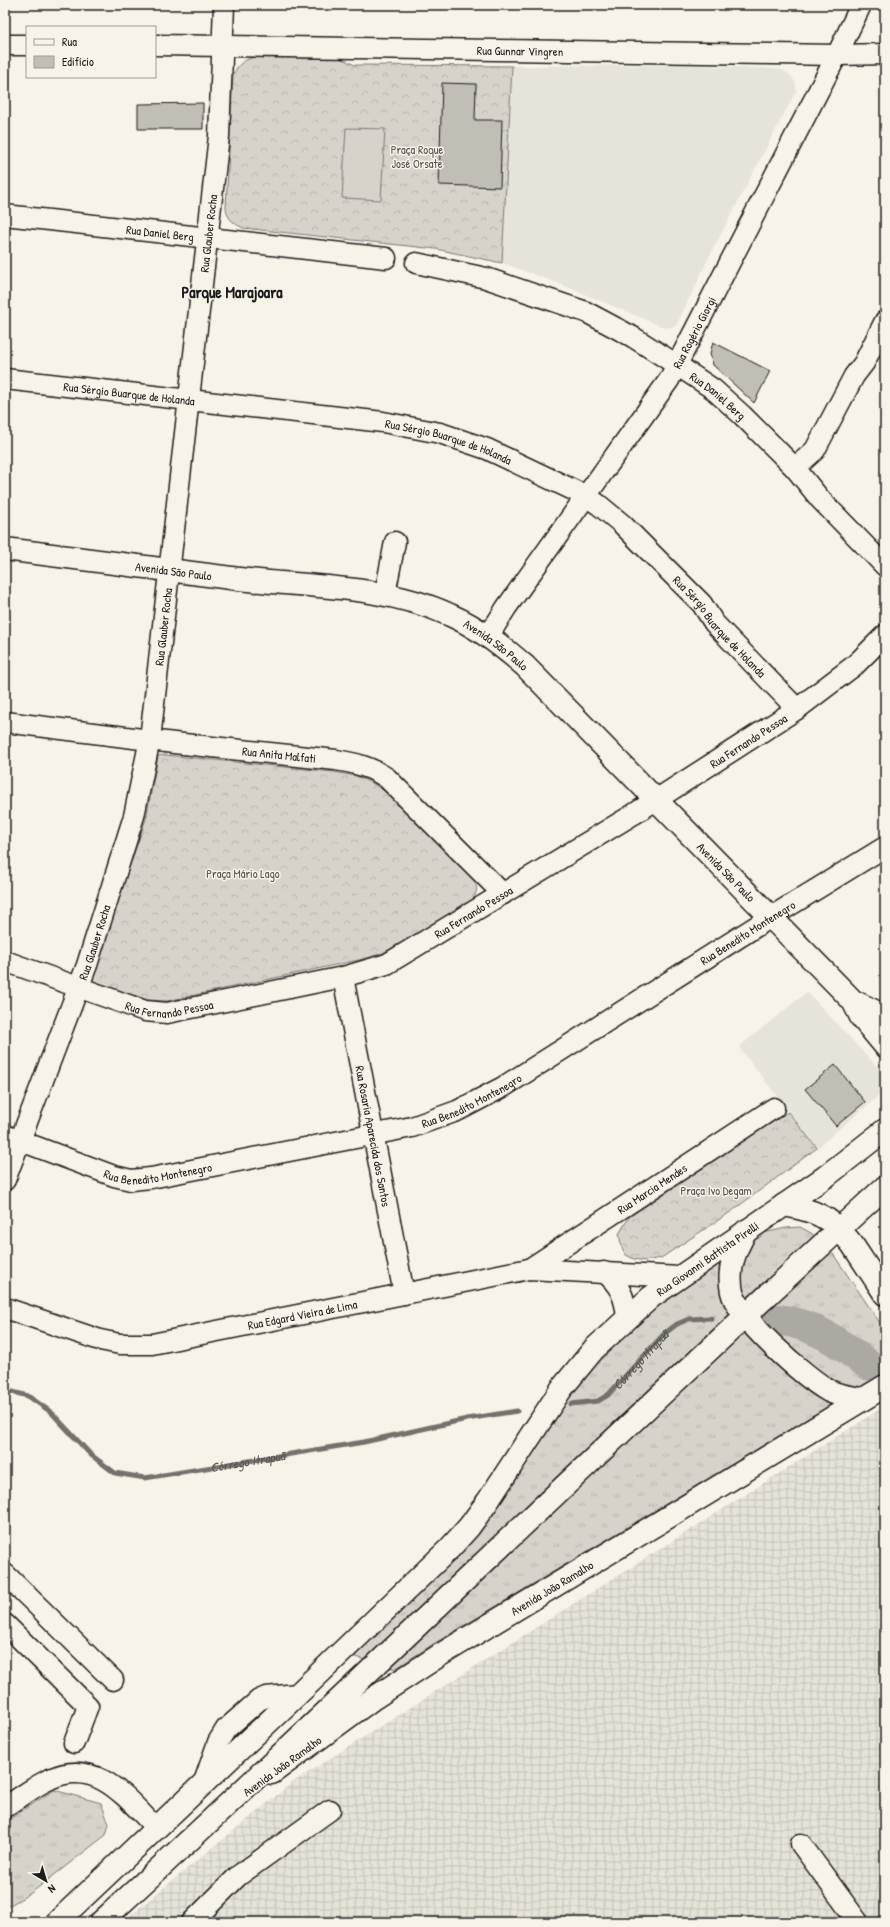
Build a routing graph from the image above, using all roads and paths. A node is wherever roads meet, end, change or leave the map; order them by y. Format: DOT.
graph roads {
  1 [pos="224,5"];
  2 [pos="861,5"];
  3 [pos="5,45"];
  4 [pos="26,45"];
  5 [pos="156,45"];
  6 [pos="224,45"];
  7 [pos="885,54"];
  8 [pos="837,55"];
  9 [pos="5,215"];
  10 [pos="207,238"];
  11 [pos="386,258"];
  12 [pos="416,263"];
  13 [pos="885,321"];
  14 [pos="677,365"];
  15 [pos="5,379"];
  16 [pos="188,401"];
  17 [pos="795,468"];
  18 [pos="586,496"];
  19 [pos="394,542"];
  20 [pos="5,549"];
  21 [pos="885,566"];
  22 [pos="169,570"];
  23 [pos="385,594"];
  24 [pos="885,635"];
  25 [pos="488,637"];
  26 [pos="797,709"];
  27 [pos="5,722"];
  28 [pos="150,739"];
  29 [pos="656,800"];
  30 [pos="885,847"];
  31 [pos="503,894"];
  32 [pos="771,917"];
  33 [pos="5,960"];
  34 [pos="344,977"];
  35 [pos="79,988"];
  36 [pos="853,1001"];
  37 [pos="885,1016"];
  38 [pos="885,1046"];
  39 [pos="774,1108"];
  40 [pos="885,1130"];
  41 [pos="374,1135"];
  42 [pos="12,1138"];
  43 [pos="5,1180"];
  44 [pos="885,1187"];
  45 [pos="784,1205"];
  46 [pos="840,1229"];
  47 [pos="747,1230"];
  48 [pos="529,1269"];
  49 [pos="604,1272"];
  50 [pos="680,1277"];
  51 [pos="404,1294"];
  52 [pos="885,1294"];
  53 [pos="5,1308"];
  54 [pos="744,1315"];
  55 [pos="627,1317"];
  56 [pos="885,1386"];
  57 [pos="862,1399"];
  58 [pos="5,1574"];
  59 [pos="5,1624"];
  60 [pos="113,1680"];
  61 [pos="74,1742"];
  62 [pos="229,1805"];
  63 [pos="5,1807"];
  64 [pos="330,1810"];
  65 [pos="156,1828"];
  66 [pos="801,1844"];
  67 [pos="57,1922"];
  68 [pos="101,1922"];
  69 [pos="192,1922"];
  70 [pos="858,1922"];
  1 -- 6 [label="street, Rua Glauber Rocha"];
  2 -- 8 [label="street, Rua Rogério Giorgi"];
  3 -- 4 [label="street"];
  5 -- 6 [label="street, Rua Gunnar Vingren"];
  6 -- 8 [label="street, Rua Gunnar Vingren"];
  6 -- 10 [label="street, Rua Glauber Rocha"];
  7 -- 8 [label="street, Rua Gunnar Vingren"];
  8 -- 14 [label="street, Rua Rogério Giorgi"];
  9 -- 10 [label="street, Rua Daniel Berg"];
  10 -- 11 [label="street, Rua Daniel Berg"];
  10 -- 16 [label="street, Rua Glauber Rocha"];
  12 -- 14 [label="street, Rua Daniel Berg"];
  13 -- 17 [label="street"];
  14 -- 17 [label="street, Rua Daniel Berg"];
  14 -- 18 [label="street, Rua Rogério Giorgi"];
  15 -- 16 [label="street, Rua Sérgio Buarque de Holanda"];
  16 -- 18 [label="street, Rua Sérgio Buarque de Holanda"];
  16 -- 22 [label="street, Rua Glauber Rocha"];
  17 -- 21 [label="street, Rua Daniel Berg"];
  18 -- 25 [label="street, Rua Rogério Giorgi"];
  18 -- 26 [label="street, Rua Sérgio Buarque de Holanda"];
  19 -- 23 [label="street"];
  20 -- 22 [label="main road, Avenida São Paulo"];
  22 -- 23 [label="main road, Avenida São Paulo"];
  22 -- 28 [label="street, Rua Glauber Rocha"];
  23 -- 25 [label="main road, Avenida São Paulo"];
  24 -- 26 [label="street, Rua Fernando Pessoa"];
  25 -- 29 [label="main road, Avenida São Paulo"];
  26 -- 29 [label="street, Rua Fernando Pessoa"];
  27 -- 28 [label="street, Rua Anita Malfati"];
  28 -- 31 [label="street, Rua Anita Malfati"];
  28 -- 35 [label="street, Rua Glauber Rocha"];
  29 -- 31 [label="street, Rua Fernando Pessoa"];
  29 -- 32 [label="main road, Avenida São Paulo"];
  30 -- 32 [label="street, Rua Benedito Montenegro"];
  31 -- 34 [label="street, Rua Fernando Pessoa"];
  32 -- 36 [label="main road, Avenida São Paulo"];
  32 -- 41 [label="street, Rua Benedito Montenegro"];
  33 -- 35 [label="street, Rua Fernando Pessoa"];
  34 -- 35 [label="street, Rua Fernando Pessoa"];
  34 -- 41 [label="street, Rua Rosaria Aparecida dos Santos"];
  35 -- 42 [label="street, Rua Glauber Rocha"];
  36 -- 37 [label="main road, Avenida São Paulo"];
  36 -- 38 [label="main road, Avenida São Paulo"];
  39 -- 48 [label="street, Rua Marcia Mendes"];
  40 -- 45 [label="main road, Rua Giovanni Battista Pirelli"];
  41 -- 42 [label="street, Rua Benedito Montenegro"];
  41 -- 51 [label="street, Rua Rosaria Aparecida dos Santos"];
  42 -- 43 [label="street, Rua Glauber Rocha"];
  44 -- 46 [label="main road"];
  45 -- 46 [label="main road"];
  45 -- 47 [label="main road, Rua Giovanni Battista Pirelli"];
  46 -- 52 [label="main road"];
  46 -- 54 [label="main road"];
  47 -- 50 [label="main road, Rua Giovanni Battista Pirelli"];
  47 -- 54 [label="main road"];
  48 -- 49 [label="street, Rua Edgard Vieira de Lima"];
  48 -- 51 [label="street, Rua Edgard Vieira de Lima"];
  49 -- 50 [label="street, Rua Edgard Vieira de Lima"];
  49 -- 55 [label="street"];
  50 -- 55 [label="main road, Rua Giovanni Battista Pirelli"];
  51 -- 53 [label="street, Rua Edgard Vieira de Lima"];
  54 -- 57 [label="main road"];
  54 -- 62 [label="main road, Avenida João Ramalho"];
  55 -- 65 [label="main road, Rua Giovanni Battista Pirelli"];
  56 -- 57 [label="main road, Avenida João Ramalho"];
  57 -- 62 [label="main road, Avenida João Ramalho"];
  58 -- 60 [label="street"];
  59 -- 61 [label="street"];
  62 -- 68 [label="main road, Avenida João Ramalho"];
  63 -- 65 [label="street"];
  64 -- 69 [label="street"];
  65 -- 67 [label="main road"];
  66 -- 70 [label="street"];
}
